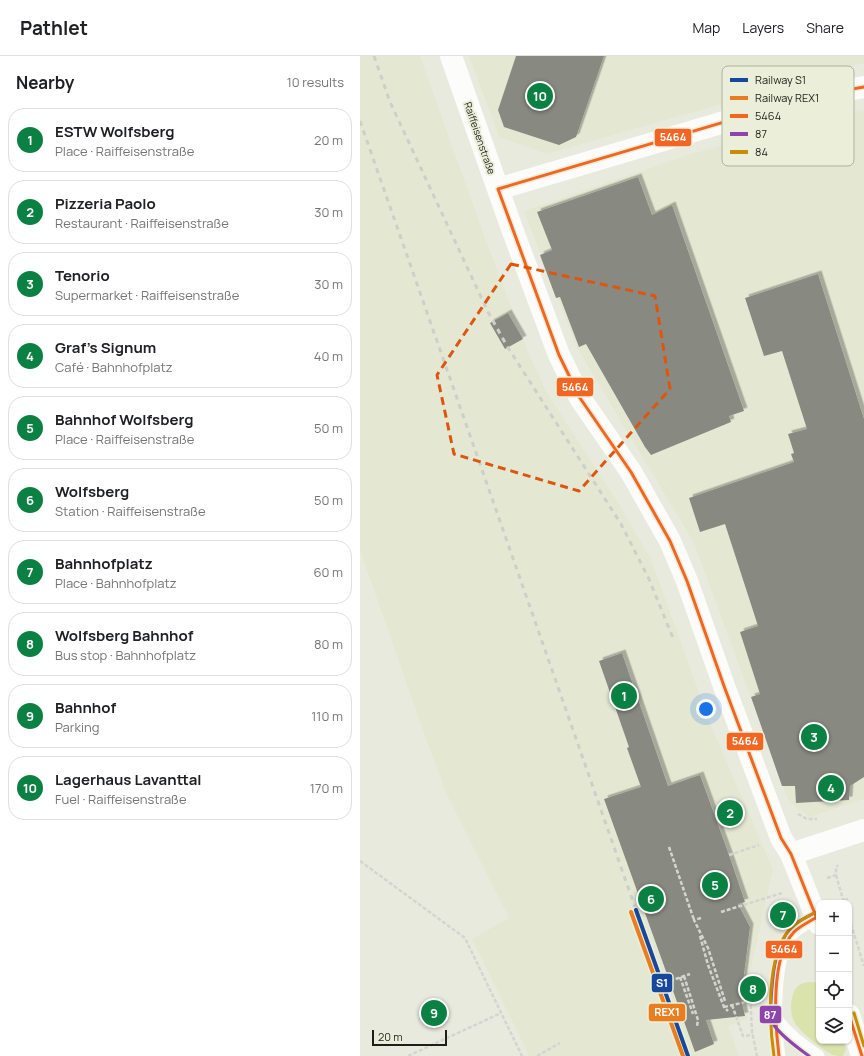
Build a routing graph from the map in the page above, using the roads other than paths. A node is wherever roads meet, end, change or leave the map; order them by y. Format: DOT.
graph roads {
  1 [pos="451,56"];
  2 [pos="864,87"];
  3 [pos="854,89"];
  4 [pos="722,123"];
  5 [pos="498,189"];
  6 [pos="864,830"];
  7 [pos="786,846"];
  8 [pos="816,916"];
  9 [pos="816,922"];
  10 [pos="775,1018"];
  11 [pos="852,1024"];
  12 [pos="779,1056"];
  13 [pos="818,1056"];
  14 [pos="862,1056"];
  1 -- 5 [label="street, Raiffeisenstraße"];
  2 -- 3 [label="street"];
  4 -- 5 [label="street"];
  5 -- 7 [label="street, Raiffeisenstraße"];
  6 -- 7 [label="street"];
  7 -- 8 [label="street, Raiffeisenstraße"];
  9 -- 10 [label="lane"];
  10 -- 12 [label="lane"];
  10 -- 13 [label="lane"];
  11 -- 14 [label="street"];
}
